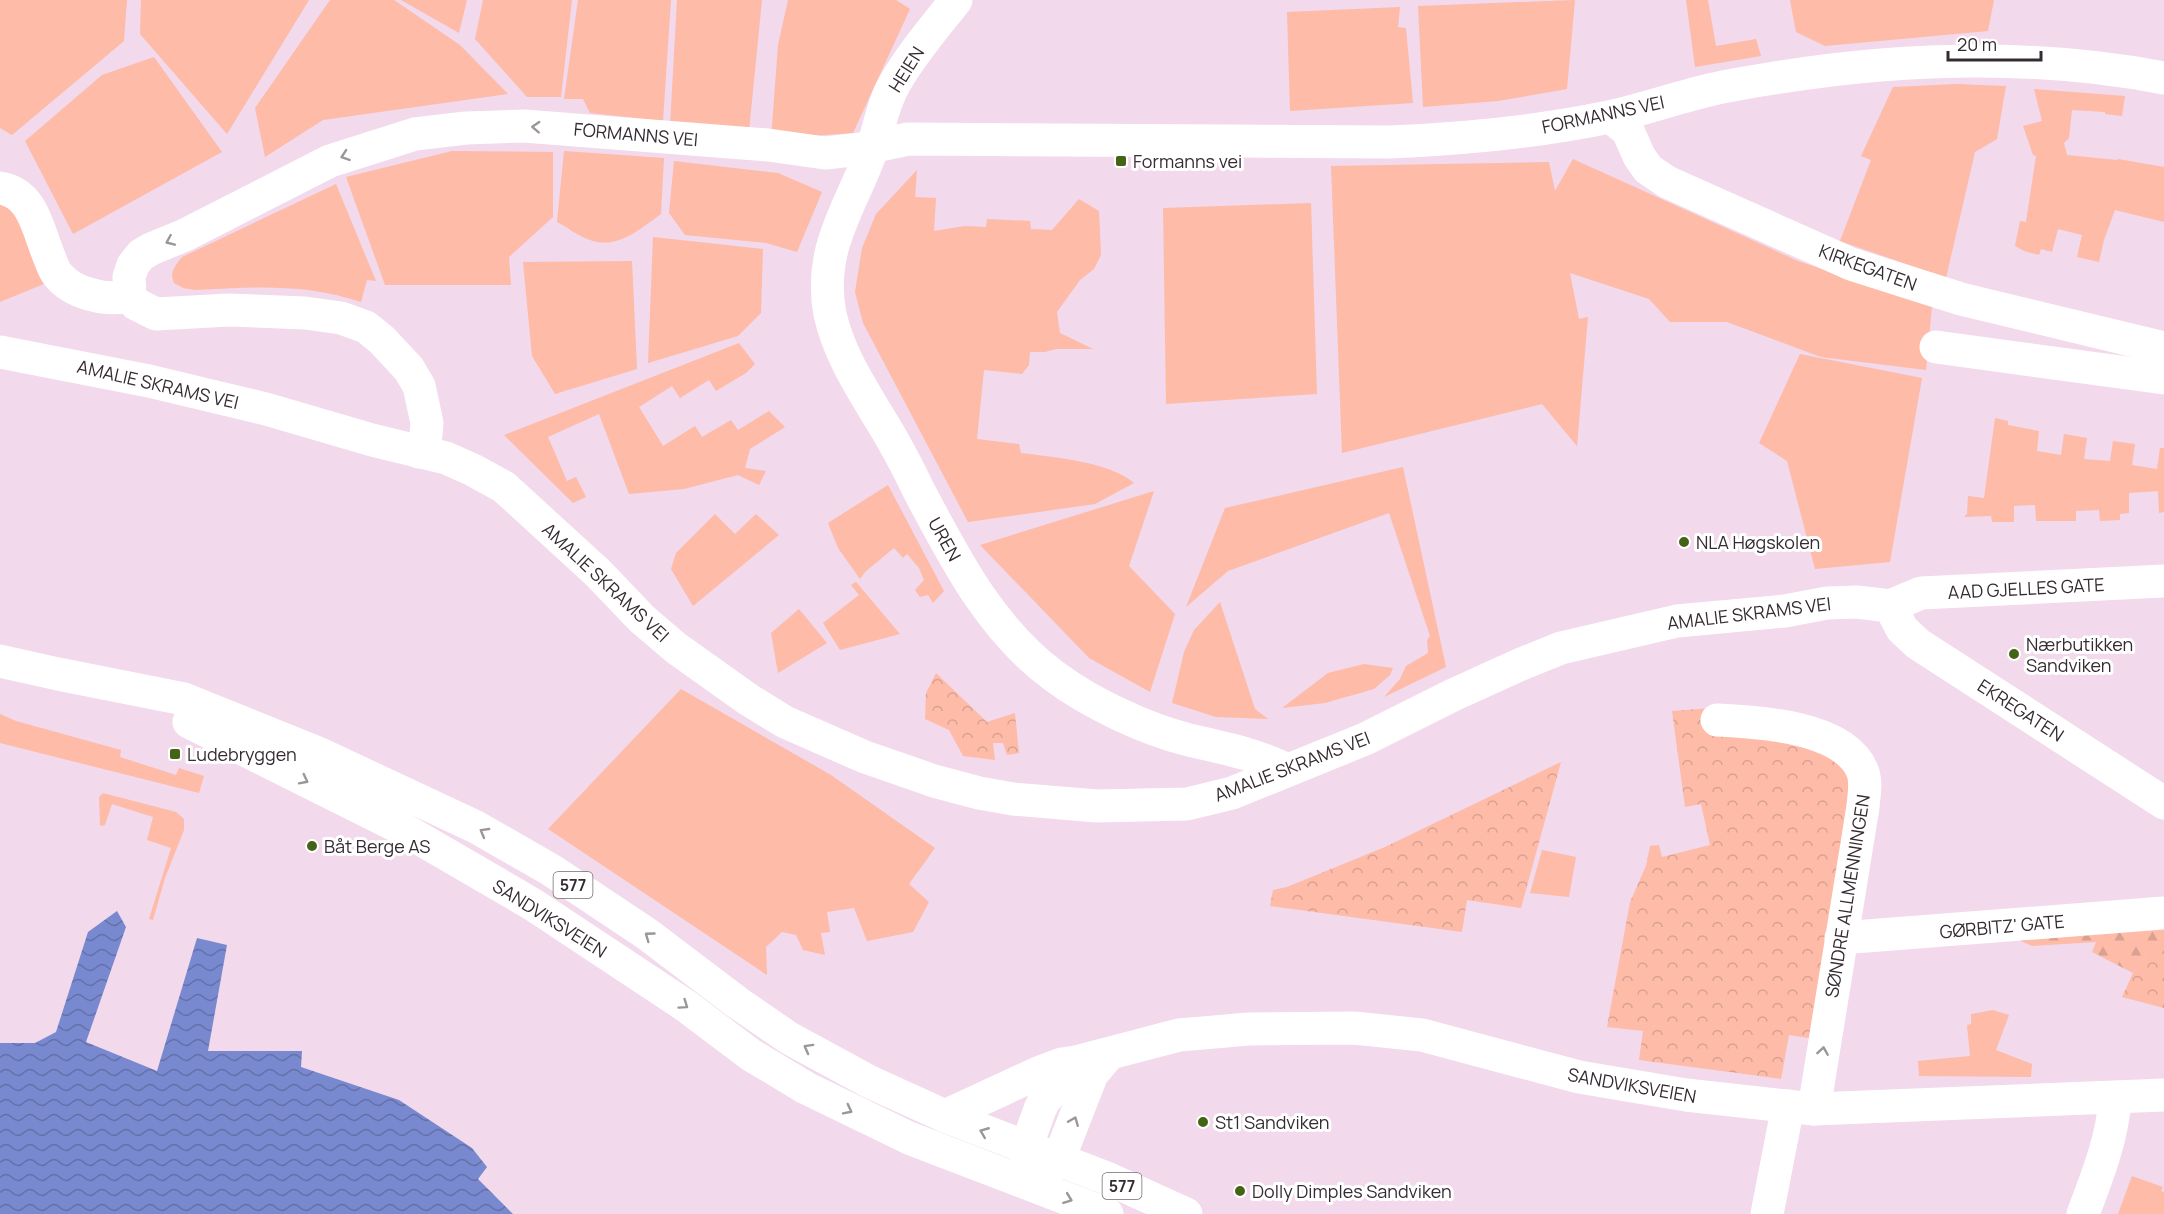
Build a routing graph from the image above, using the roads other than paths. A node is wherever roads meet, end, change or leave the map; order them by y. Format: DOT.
graph roads {
  1 [pos="946,4"];
  2 [pos="2164,78"];
  3 [pos="1611,117"];
  4 [pos="873,146"];
  5 [pos="0,188"];
  6 [pos="130,296"];
  7 [pos="1936,347"];
  8 [pos="2164,348"];
  9 [pos="0,352"];
  10 [pos="2164,378"];
  11 [pos="419,452"];
  12 [pos="2164,581"];
  13 [pos="1890,606"];
  14 [pos="0,661"];
  15 [pos="58,674"];
  16 [pos="1717,720"];
  17 [pos="1287,770"];
  18 [pos="2164,772"];
  19 [pos="2125,777"];
  20 [pos="2164,803"];
  21 [pos="2164,913"];
  22 [pos="1841,938"];
  23 [pos="1108,1055"];
  24 [pos="1076,1062"];
  25 [pos="2164,1095"];
  26 [pos="2115,1098"];
  27 [pos="1801,1108"];
  28 [pos="945,1116"];
  29 [pos="1026,1148"];
  30 [pos="1058,1161"];
  31 [pos="1030,1184"];
  32 [pos="1107,1214"];
  33 [pos="1186,1214"];
  34 [pos="1767,1214"];
  35 [pos="2083,1214"];
  1 -- 4 [label="street, HEIEN"];
  2 -- 3 [label="street, FORMANNS VEI"];
  3 -- 4 [label="street, FORMANNS VEI"];
  3 -- 8 [label="street, KIRKEGATEN"];
  4 -- 6 [label="street, FORMANNS VEI, one-way"];
  4 -- 17 [label="street, UREN"];
  5 -- 6 [label="street"];
  6 -- 11 [label="street"];
  7 -- 10 [label="street"];
  9 -- 11 [label="street, AMALIE SKRAMS VEI"];
  11 -- 17 [label="street, AMALIE SKRAMS VEI"];
  12 -- 13 [label="street, AAD GJELLES GATE"];
  13 -- 17 [label="street, AMALIE SKRAMS VEI"];
  13 -- 19 [label="street, EKREGATEN"];
  14 -- 15 [label="street, SANDVIKSVEIEN / 577"];
  28 -- 15 [label="street, SANDVIKSVEIEN / 577, one-way"];
  15 -- 31 [label="street, SANDVIKSVEIEN / 577, one-way"];
  16 -- 22 [label="street, SØNDRE ALLMENNINGEN"];
  18 -- 19 [label="street"];
  19 -- 20 [label="street, EKREGATEN"];
  21 -- 22 [label="street, GØRBITZ' GATE"];
  27 -- 22 [label="street, SØNDRE ALLMENNINGEN, one-way"];
  23 -- 24 [label="street, SANDVIKSVEIEN"];
  23 -- 27 [label="street, SANDVIKSVEIEN"];
  30 -- 23 [label="street, one-way"];
  24 -- 28 [label="street, SANDVIKSVEIEN"];
  24 -- 29 [label="street"];
  25 -- 26 [label="street, SANDVIKSVEIEN"];
  26 -- 27 [label="street, SANDVIKSVEIEN"];
  26 -- 35 [label="street"];
  27 -- 34 [label="street, SØNDRE ALLMENNINGEN"];
  29 -- 28 [label="street, SANDVIKSVEIEN / 577, one-way"];
  29 -- 30 [label="street, SANDVIKSVEIEN / 577"];
  29 -- 31 [label="street"];
  30 -- 31 [label="street"];
  30 -- 33 [label="street, 577"];
  31 -- 32 [label="street, 577, one-way"];
}
